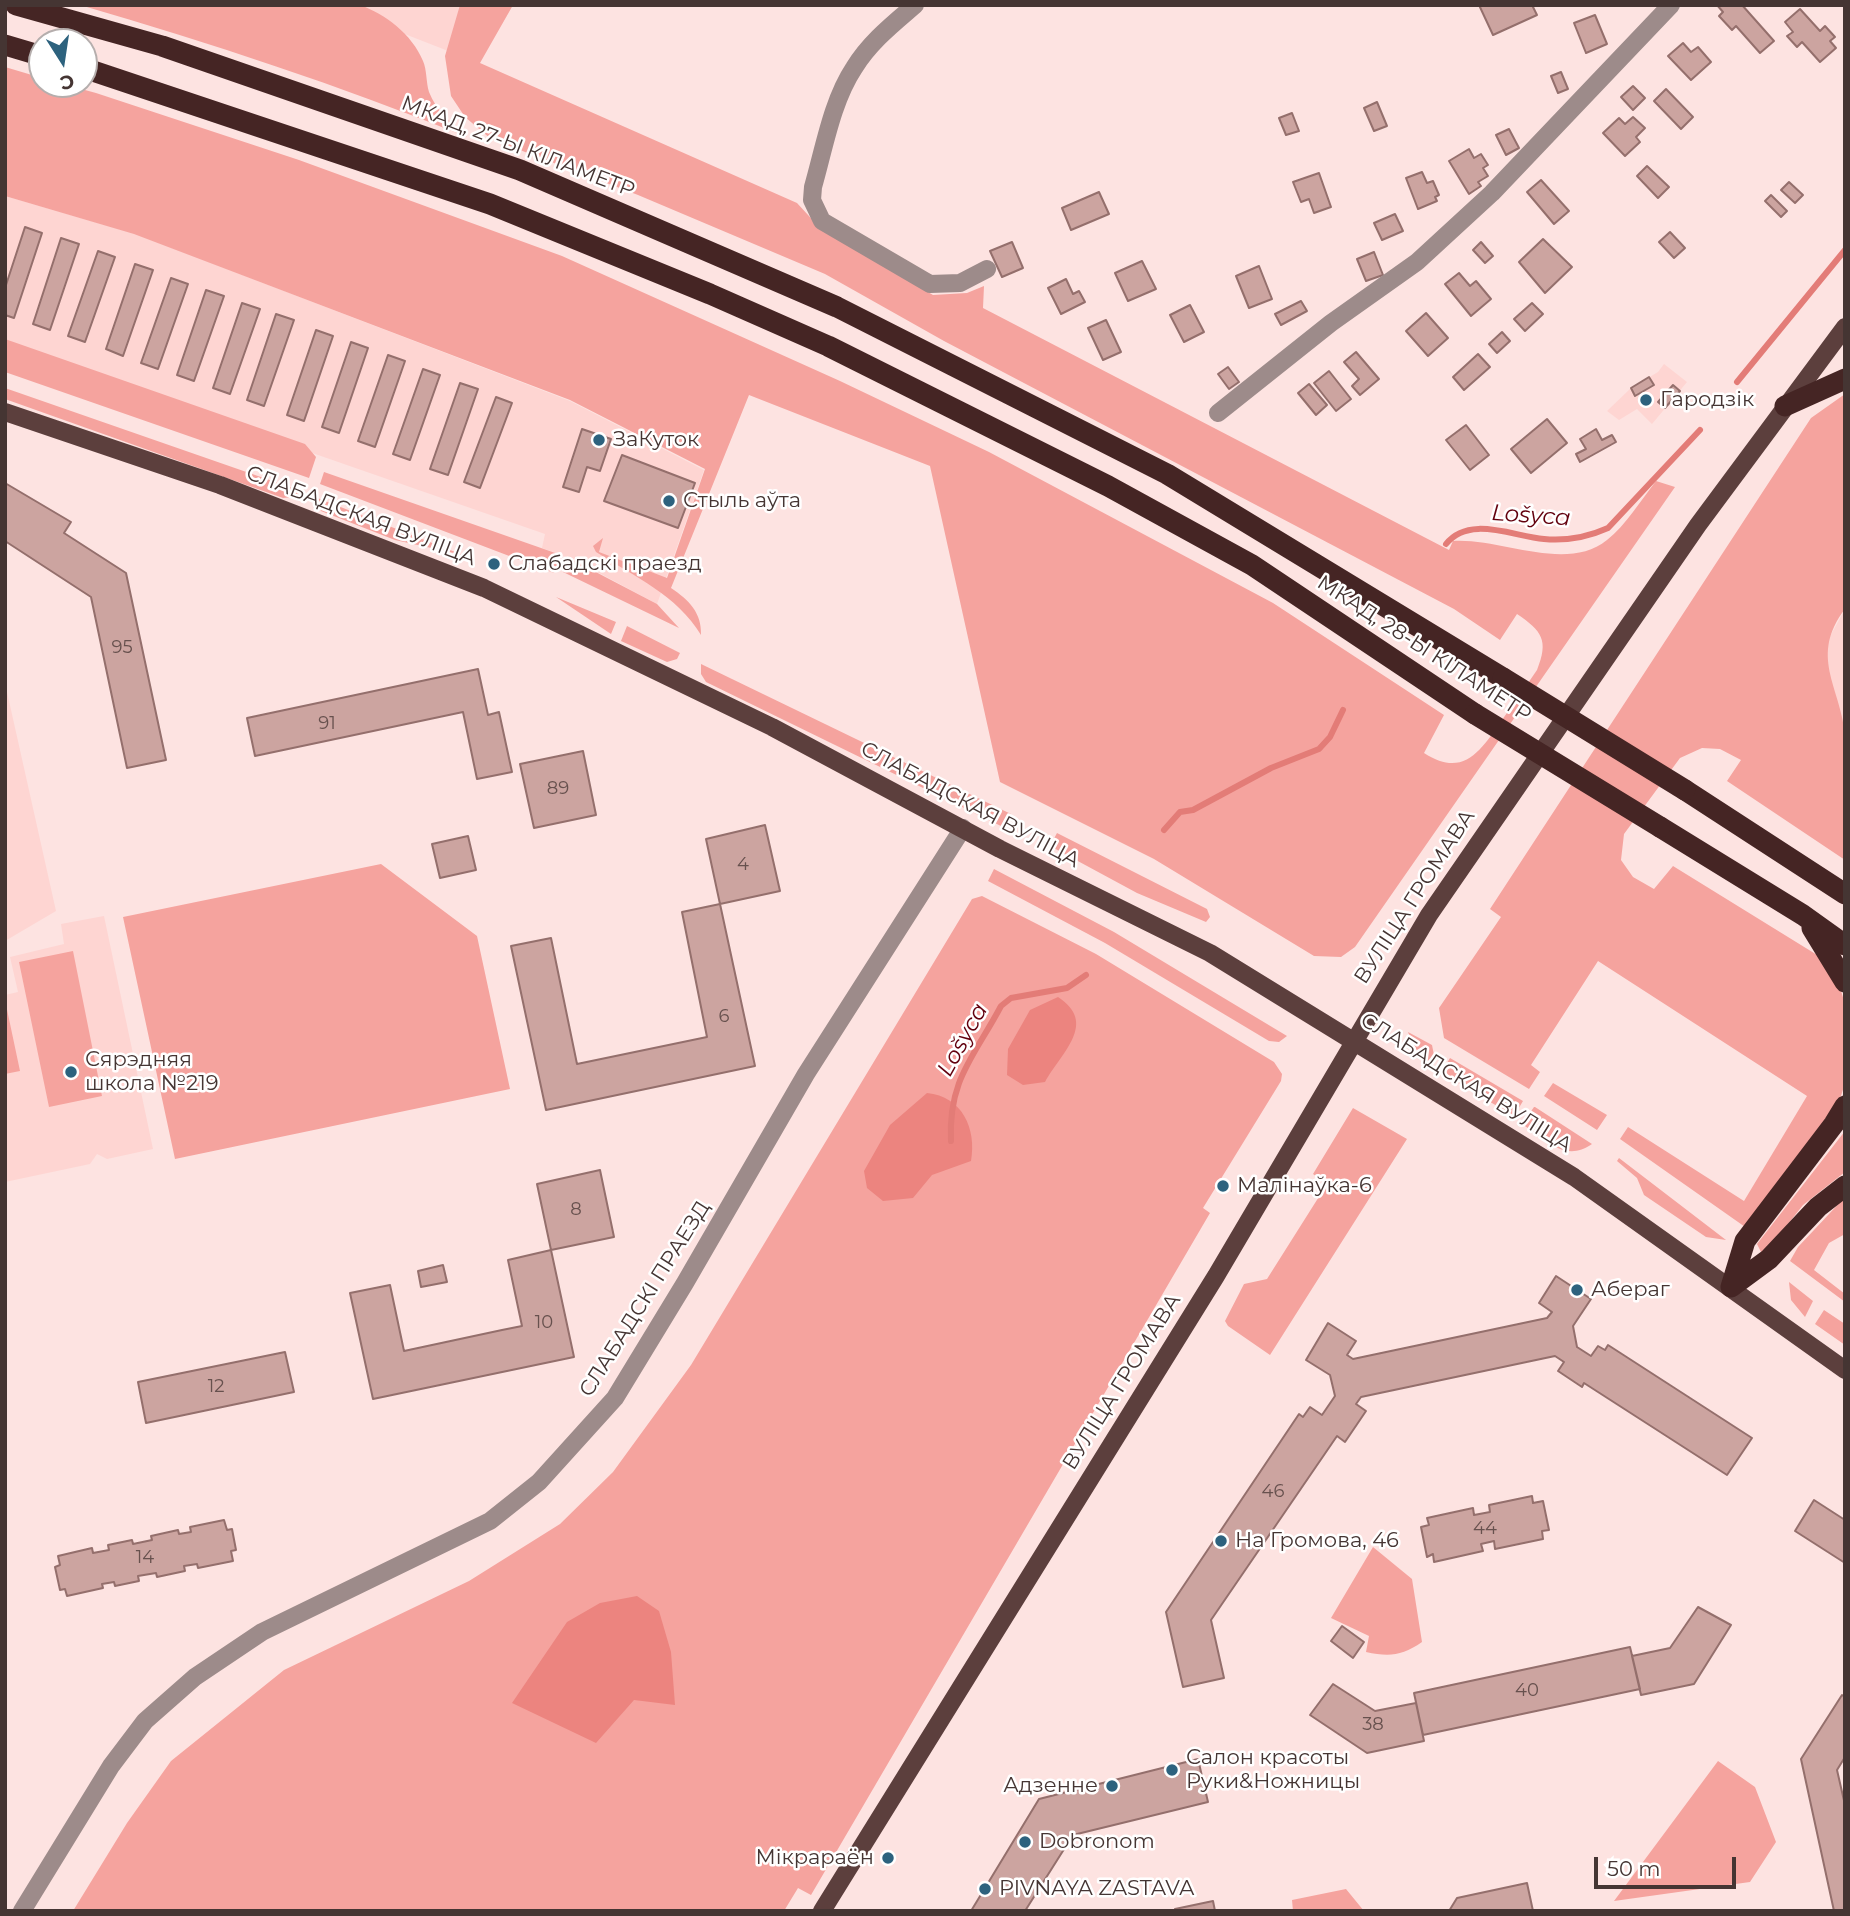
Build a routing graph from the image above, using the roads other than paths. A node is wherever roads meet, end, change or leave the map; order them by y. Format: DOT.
graph roads {
  1 [pos="16,5"];
  2 [pos="915,5"];
  3 [pos="1671,5"];
  4 [pos="5,46"];
  5 [pos="28,52"];
  6 [pos="98,73"];
  7 [pos="987,269"];
  8 [pos="1845,327"];
  9 [pos="985,379"];
  10 [pos="1845,379"];
  11 [pos="1786,406"];
  12 [pos="5,412"];
  13 [pos="1217,413"];
  14 [pos="962,828"];
  15 [pos="1845,894"];
  16 [pos="1803,915"];
  17 [pos="1845,945"];
  18 [pos="1845,982"];
  19 [pos="1353,1039"];
  20 [pos="1845,1105"];
  21 [pos="1845,1186"];
  22 [pos="1731,1287"];
  23 [pos="1845,1370"];
  24 [pos="22,1911"];
  25 [pos="822,1911"];
  1 -- 9 [label="highway, МКАД, 27-Ы КІЛАМЕТР"];
  2 -- 7 [label="street"];
  3 -- 13 [label="street"];
  4 -- 5 [label="highway"];
  6 -- 16 [label="highway, МКАД, 28-Ы КІЛАМЕТР, bridge"];
  8 -- 11 [label="main road, ВУЛІЦА ГРОМАВА"];
  9 -- 15 [label="highway, МКАД, 28-Ы КІЛАМЕТР, bridge"];
  10 -- 11 [label="highway"];
  11 -- 19 [label="main road, ВУЛІЦА ГРОМАВА"];
  12 -- 14 [label="main road, СЛАБАДСКАЯ ВУЛІЦА"];
  14 -- 19 [label="main road, СЛАБАДСКАЯ ВУЛІЦА"];
  14 -- 24 [label="street, СЛАБАДСКІ ПРАЕЗД"];
  16 -- 17 [label="highway, МКАД, 28-Ы КІЛАМЕТР"];
  16 -- 18 [label="highway"];
  19 -- 22 [label="main road, СЛАБАДСКАЯ ВУЛІЦА"];
  19 -- 25 [label="main road, ВУЛІЦА ГРОМАВА"];
  20 -- 22 [label="highway"];
  21 -- 22 [label="highway"];
  22 -- 23 [label="main road, СЛАБАДСКАЯ ВУЛІЦА"];
}
